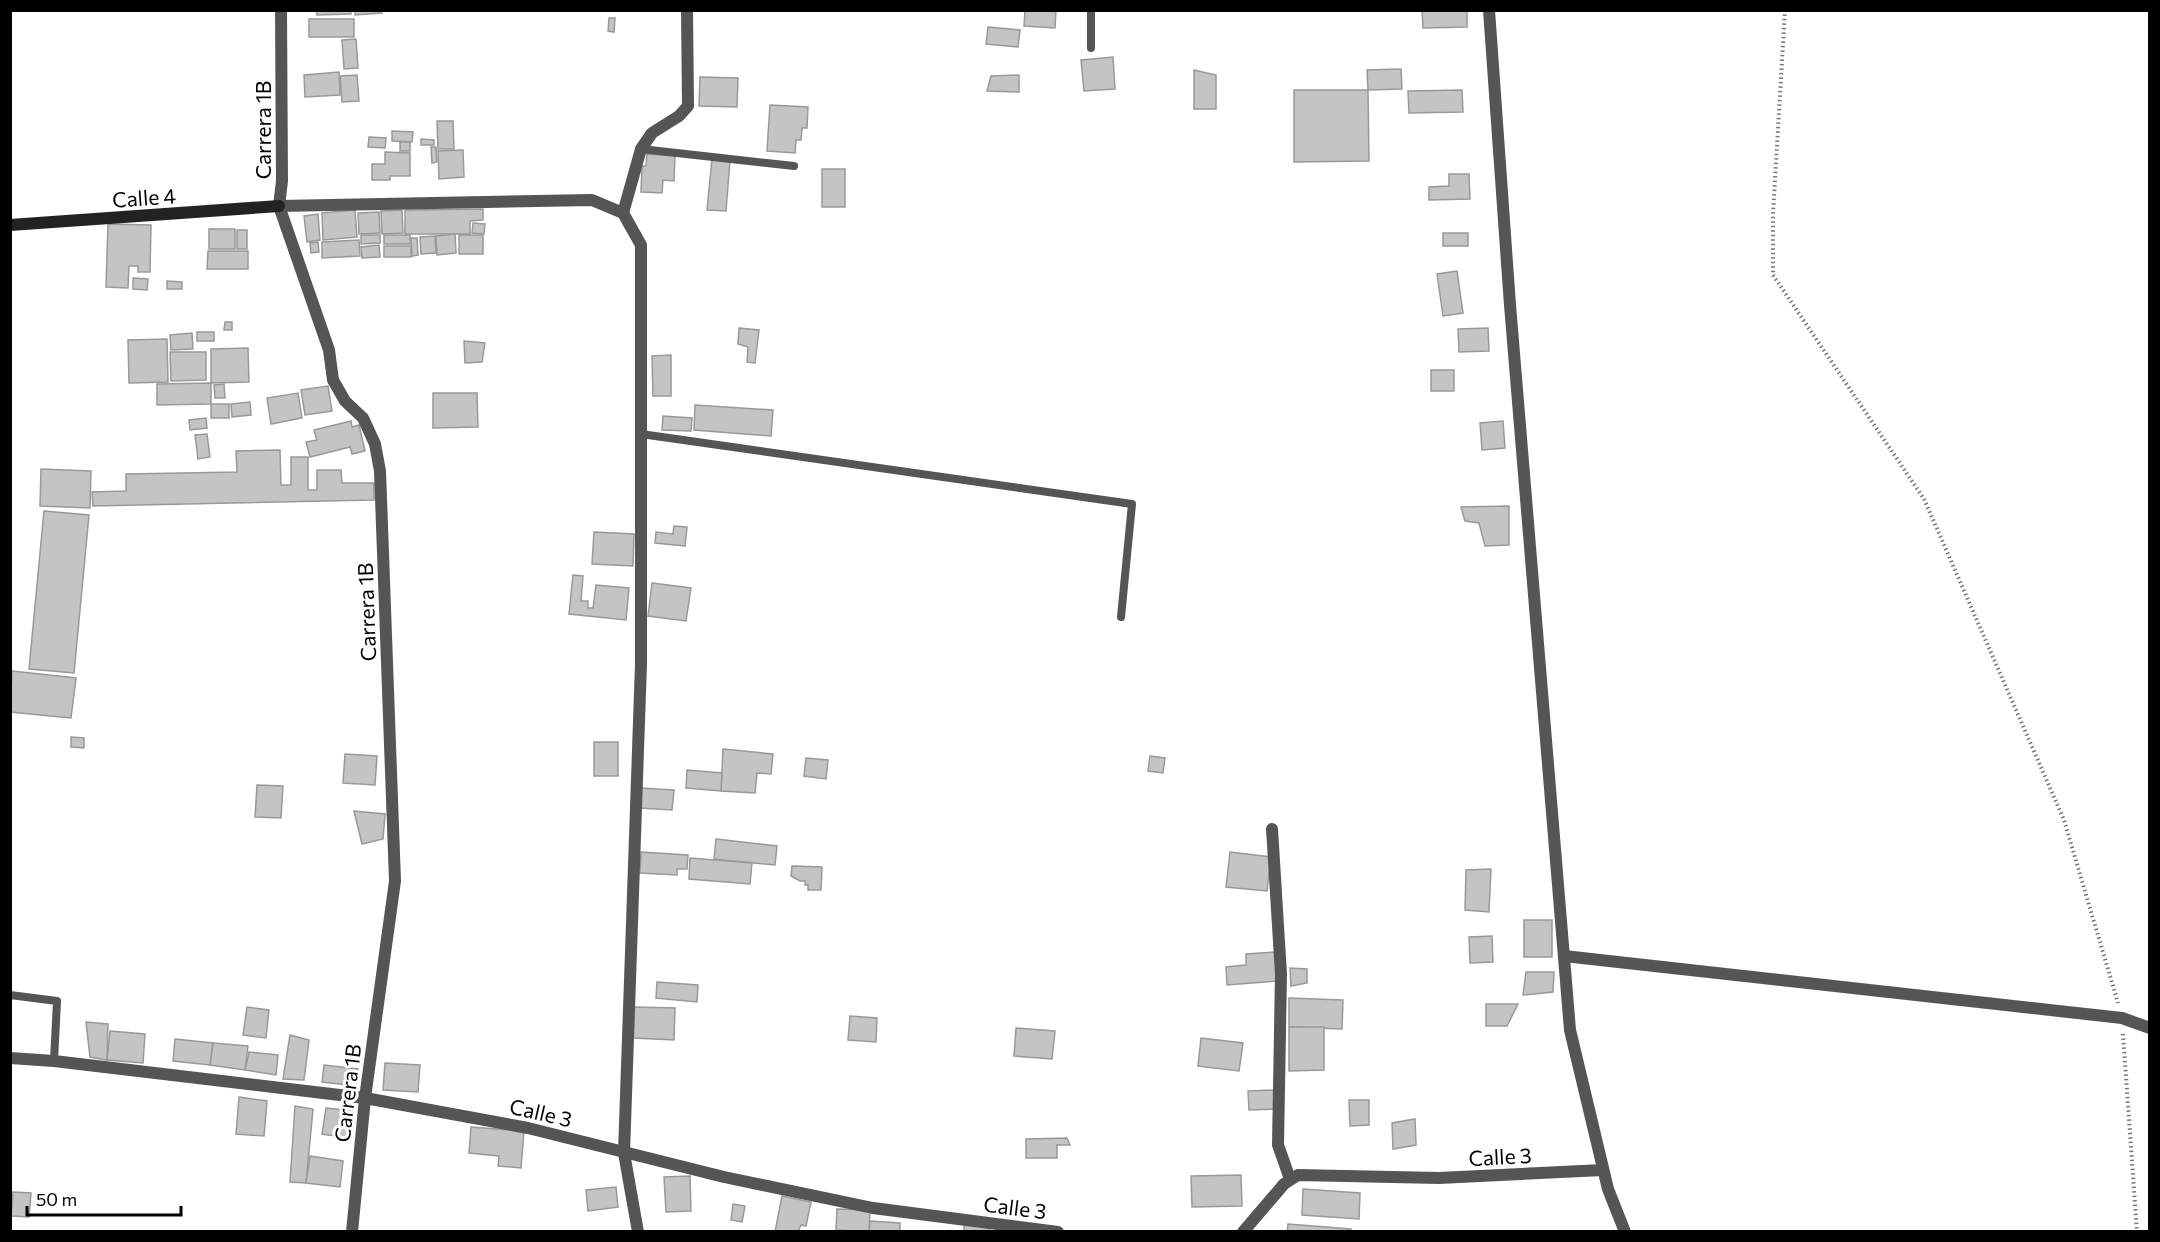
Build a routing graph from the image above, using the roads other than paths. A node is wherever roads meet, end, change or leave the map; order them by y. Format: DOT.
graph roads {
  1 [pos="281,10"];
  2 [pos="687,10"];
  3 [pos="1091,10"];
  4 [pos="1489,10"];
  5 [pos="1091,48"];
  6 [pos="641,149"];
  7 [pos="794,166"];
  8 [pos="279,206"];
  9 [pos="623,213"];
  10 [pos="10,225"];
  11 [pos="641,434"];
  12 [pos="1121,617"];
  13 [pos="1272,829"];
  14 [pos="1564,956"];
  15 [pos="10,995"];
  16 [pos="2150,1028"];
  17 [pos="10,1058"];
  18 [pos="54,1061"];
  19 [pos="365,1098"];
  20 [pos="624,1153"];
  21 [pos="1604,1170"];
  22 [pos="1290,1179"];
  23 [pos="352,1232"];
  24 [pos="638,1232"];
  25 [pos="1058,1232"];
  26 [pos="1243,1232"];
  27 [pos="1624,1232"];
  1 -- 8 [label="street, Carrera 1B"];
  2 -- 6 [label="street"];
  3 -- 5 [label="lane"];
  4 -- 14 [label="street"];
  6 -- 7 [label="lane"];
  6 -- 9 [label="street"];
  8 -- 9 [label="street"];
  8 -- 10 [label="street, Calle 4"];
  8 -- 19 [label="street, Carrera 1B"];
  9 -- 11 [label="street"];
  11 -- 12 [label="lane"];
  11 -- 20 [label="street"];
  13 -- 22 [label="street"];
  14 -- 16 [label="street"];
  14 -- 21 [label="street"];
  15 -- 18 [label="lane"];
  17 -- 18 [label="street, Calle 3"];
  18 -- 19 [label="street, Calle 3"];
  19 -- 20 [label="street, Calle 3"];
  19 -- 23 [label="street, Carrera 1B"];
  20 -- 24 [label="street"];
  20 -- 25 [label="street, Calle 3"];
  21 -- 22 [label="street, Calle 3"];
  21 -- 27 [label="street"];
  22 -- 26 [label="street"];
}
